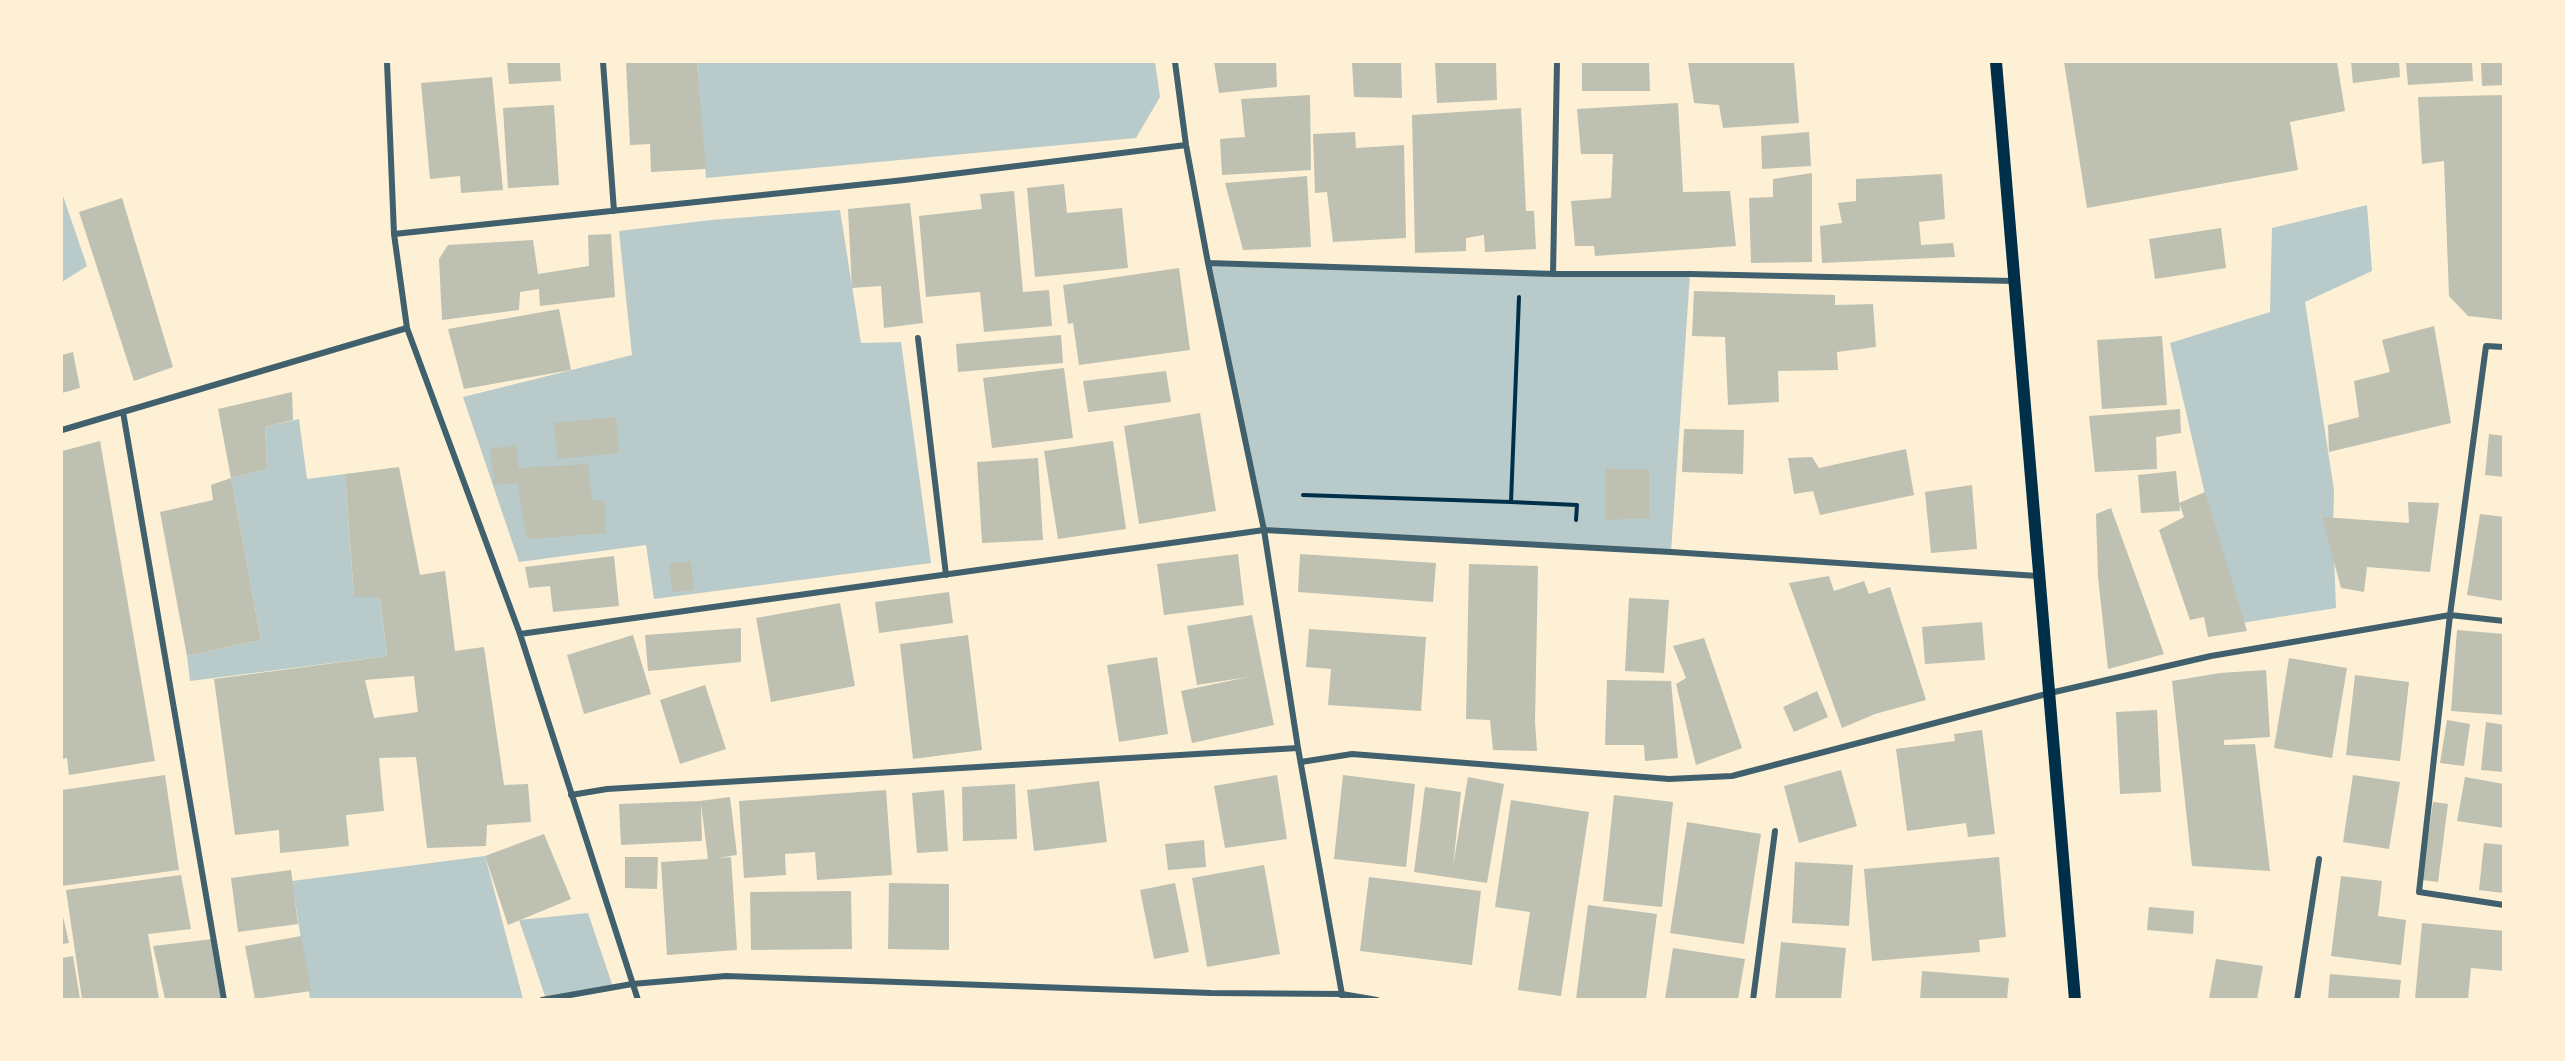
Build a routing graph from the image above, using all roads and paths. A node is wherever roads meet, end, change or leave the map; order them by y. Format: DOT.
graph roads {
  1 [pos="387,62"];
  2 [pos="603,62"];
  3 [pos="1175,62"];
  4 [pos="1557,62"];
  5 [pos="1996,62"];
  6 [pos="1186,145"];
  7 [pos="614,211"];
  8 [pos="394,234"];
  9 [pos="1208,263"];
  10 [pos="1520,273"];
  11 [pos="1553,274"];
  12 [pos="2014,281"];
  13 [pos="407,328"];
  14 [pos="918,338"];
  15 [pos="2504,346"];
  16 [pos="123,412"];
  17 [pos="62,430"];
  18 [pos="1303,495"];
  19 [pos="1511,502"];
  20 [pos="1264,530"];
  21 [pos="1573,547"];
  22 [pos="946,575"];
  23 [pos="2038,576"];
  24 [pos="2450,615"];
  25 [pos="2504,621"];
  26 [pos="520,634"];
  27 [pos="2050,693"];
  28 [pos="1298,748"];
  29 [pos="1301,762"];
  30 [pos="571,795"];
  31 [pos="1775,831"];
  32 [pos="2319,859"];
  33 [pos="2504,905"];
  34 [pos="632,984"];
  35 [pos="1342,997"];
  36 [pos="224,999"];
  37 [pos="542,999"];
  38 [pos="638,999"];
  39 [pos="1377,999"];
  40 [pos="1753,999"];
  41 [pos="2075,999"];
  42 [pos="2298,999"];
  1 -- 8 [label="street"];
  2 -- 7 [label="street"];
  3 -- 6 [label="street"];
  4 -- 11 [label="street"];
  5 -- 12 [label="main road"];
  6 -- 7 [label="street"];
  6 -- 9 [label="street"];
  7 -- 8 [label="street"];
  8 -- 13 [label="street"];
  9 -- 10 [label="street"];
  9 -- 20 [label="street"];
  10 -- 11 [label="street"];
  10 -- 19 [label="path"];
  11 -- 12 [label="street"];
  12 -- 23 [label="main road"];
  13 -- 16 [label="street"];
  13 -- 26 [label="street"];
  14 -- 22 [label="street"];
  15 -- 24 [label="street"];
  16 -- 17 [label="street"];
  16 -- 36 [label="street"];
  18 -- 19 [label="path"];
  19 -- 21 [label="path"];
  20 -- 21 [label="street"];
  20 -- 22 [label="street"];
  20 -- 28 [label="street"];
  21 -- 23 [label="street"];
  22 -- 26 [label="street"];
  23 -- 27 [label="main road"];
  24 -- 25 [label="street"];
  24 -- 27 [label="street"];
  24 -- 33 [label="street"];
  26 -- 30 [label="street"];
  27 -- 29 [label="street"];
  27 -- 41 [label="main road"];
  28 -- 29 [label="street"];
  28 -- 30 [label="street"];
  29 -- 35 [label="street"];
  30 -- 34 [label="street"];
  31 -- 40 [label="street"];
  32 -- 42 [label="street"];
  34 -- 35 [label="street"];
  34 -- 37 [label="street"];
  34 -- 38 [label="street"];
  35 -- 39 [label="street"];
}
